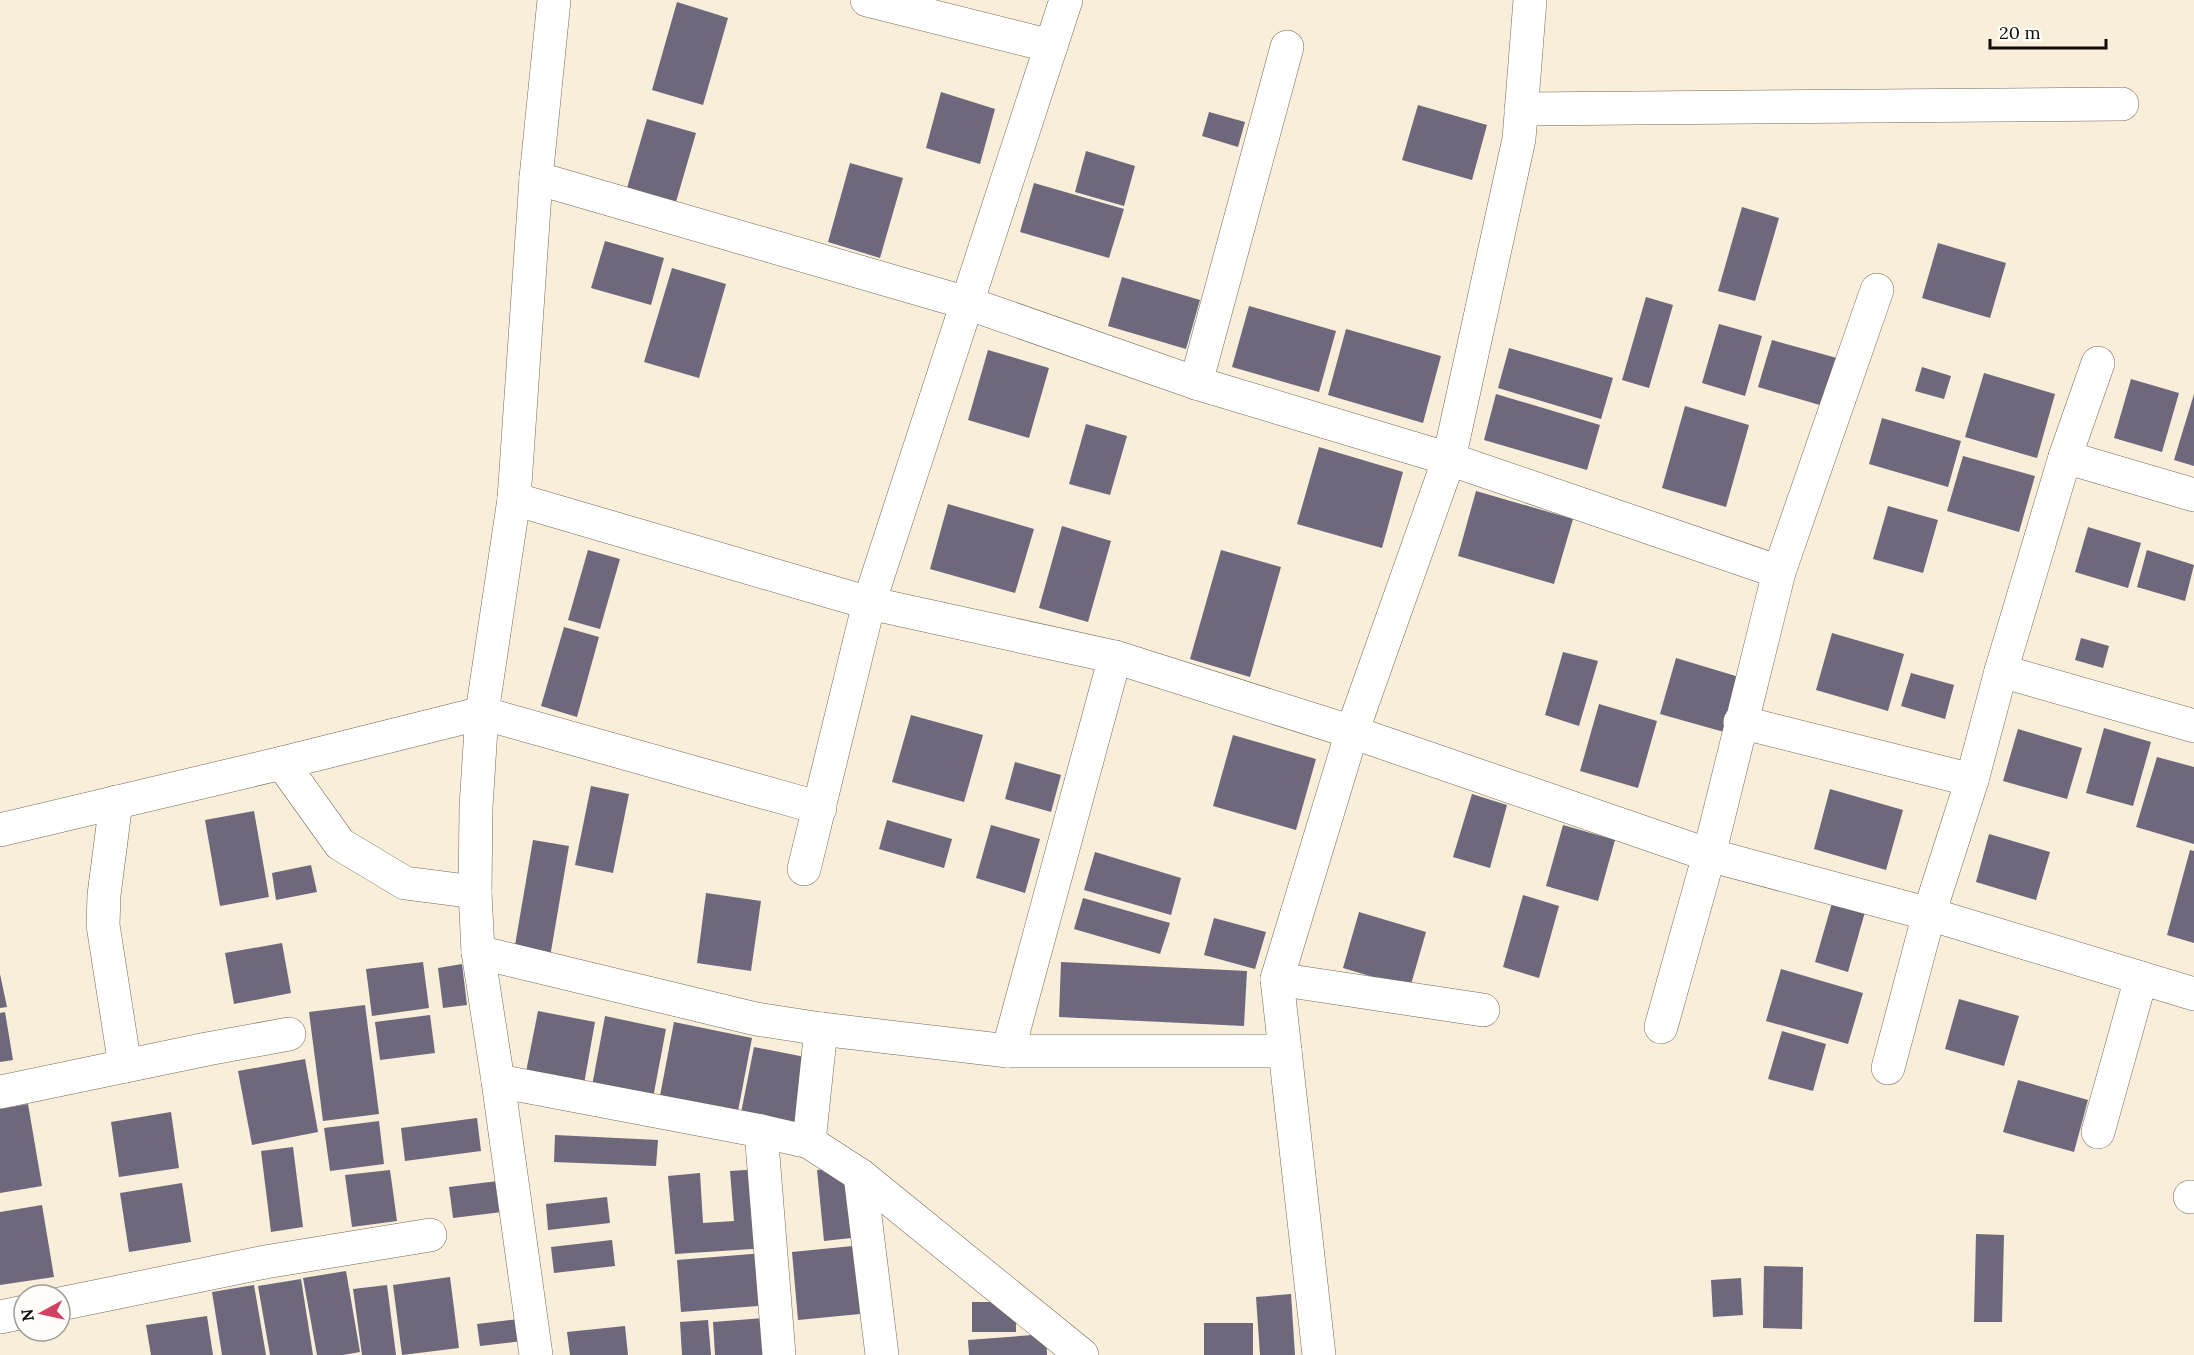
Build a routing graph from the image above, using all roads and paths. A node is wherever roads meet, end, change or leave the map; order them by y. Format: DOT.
graph roads {
  1 [pos="554,0"];
  2 [pos="867,0"];
  3 [pos="1066,0"];
  4 [pos="1530,0"];
  5 [pos="1052,46"];
  6 [pos="1287,47"];
  7 [pos="2122,104"];
  8 [pos="1521,109"];
  9 [pos="536,177"];
  10 [pos="1877,290"];
  11 [pos="968,303"];
  12 [pos="2098,363"];
  13 [pos="1196,383"];
  14 [pos="2065,457"];
  15 [pos="1449,459"];
  16 [pos="2194,495"];
  17 [pos="514,499"];
  18 [pos="1779,572"];
  19 [pos="869,603"];
  20 [pos="1115,657"];
  21 [pos="2001,671"];
  22 [pos="482,713"];
  23 [pos="1740,722"];
  24 [pos="2194,726"];
  25 [pos="1352,732"];
  26 [pos="282,763"];
  27 [pos="1972,780"];
  28 [pos="116,802"];
  29 [pos="820,808"];
  30 [pos="0,830"];
  31 [pos="1709,855"];
  32 [pos="804,869"];
  33 [pos="475,892"];
  34 [pos="1929,914"];
  35 [pos="478,952"];
  36 [pos="2141,978"];
  37 [pos="1277,979"];
  38 [pos="2194,994"];
  39 [pos="1483,1010"];
  40 [pos="1661,1027"];
  41 [pos="821,1029"];
  42 [pos="289,1034"];
  43 [pos="1008,1051"];
  44 [pos="1285,1051"];
  45 [pos="125,1066"];
  46 [pos="1888,1068"];
  47 [pos="498,1081"];
  48 [pos="0,1092"];
  49 [pos="760,1131"];
  50 [pos="2098,1132"];
  51 [pos="809,1142"];
  52 [pos="860,1175"];
  53 [pos="430,1235"];
  54 [pos="72,1302"];
  55 [pos="536,1355"];
  56 [pos="779,1355"];
  57 [pos="882,1355"];
  58 [pos="1082,1355"];
  59 [pos="1319,1355"];
  1 -- 9 [label="street"];
  2 -- 5 [label="street"];
  3 -- 5 [label="street"];
  4 -- 8 [label="street"];
  5 -- 11 [label="street"];
  6 -- 13 [label="street"];
  7 -- 8 [label="street"];
  8 -- 15 [label="street"];
  9 -- 11 [label="street"];
  9 -- 17 [label="street"];
  10 -- 18 [label="street"];
  11 -- 13 [label="street"];
  11 -- 19 [label="street"];
  12 -- 14 [label="street"];
  13 -- 15 [label="street"];
  14 -- 16 [label="street"];
  14 -- 21 [label="street"];
  15 -- 18 [label="street"];
  15 -- 25 [label="street"];
  17 -- 19 [label="street"];
  17 -- 22 [label="street"];
  18 -- 23 [label="street"];
  19 -- 20 [label="street"];
  19 -- 29 [label="street"];
  20 -- 25 [label="street"];
  20 -- 43 [label="street"];
  21 -- 24 [label="street"];
  21 -- 27 [label="street"];
  22 -- 26 [label="street"];
  22 -- 29 [label="street"];
  22 -- 33 [label="street"];
  23 -- 27 [label="street"];
  23 -- 31 [label="street"];
  25 -- 31 [label="street"];
  25 -- 37 [label="street"];
  26 -- 28 [label="street"];
  26 -- 33 [label="street"];
  27 -- 34 [label="street"];
  28 -- 30 [label="street"];
  28 -- 45 [label="street"];
  29 -- 32 [label="street"];
  31 -- 34 [label="street"];
  31 -- 40 [label="street"];
  33 -- 35 [label="street"];
  34 -- 36 [label="street"];
  34 -- 46 [label="street"];
  35 -- 41 [label="street"];
  35 -- 47 [label="street"];
  36 -- 38 [label="street"];
  36 -- 50 [label="street"];
  37 -- 39 [label="street"];
  37 -- 44 [label="street"];
  41 -- 43 [label="street"];
  41 -- 51 [label="street"];
  42 -- 45 [label="street"];
  43 -- 44 [label="street"];
  44 -- 59 [label="street"];
  45 -- 48 [label="street"];
  47 -- 49 [label="street"];
  47 -- 55 [label="street"];
  49 -- 51 [label="street"];
  49 -- 56 [label="street"];
  51 -- 52 [label="street"];
  52 -- 57 [label="street"];
  52 -- 58 [label="street"];
  53 -- 54 [label="street"];
}
